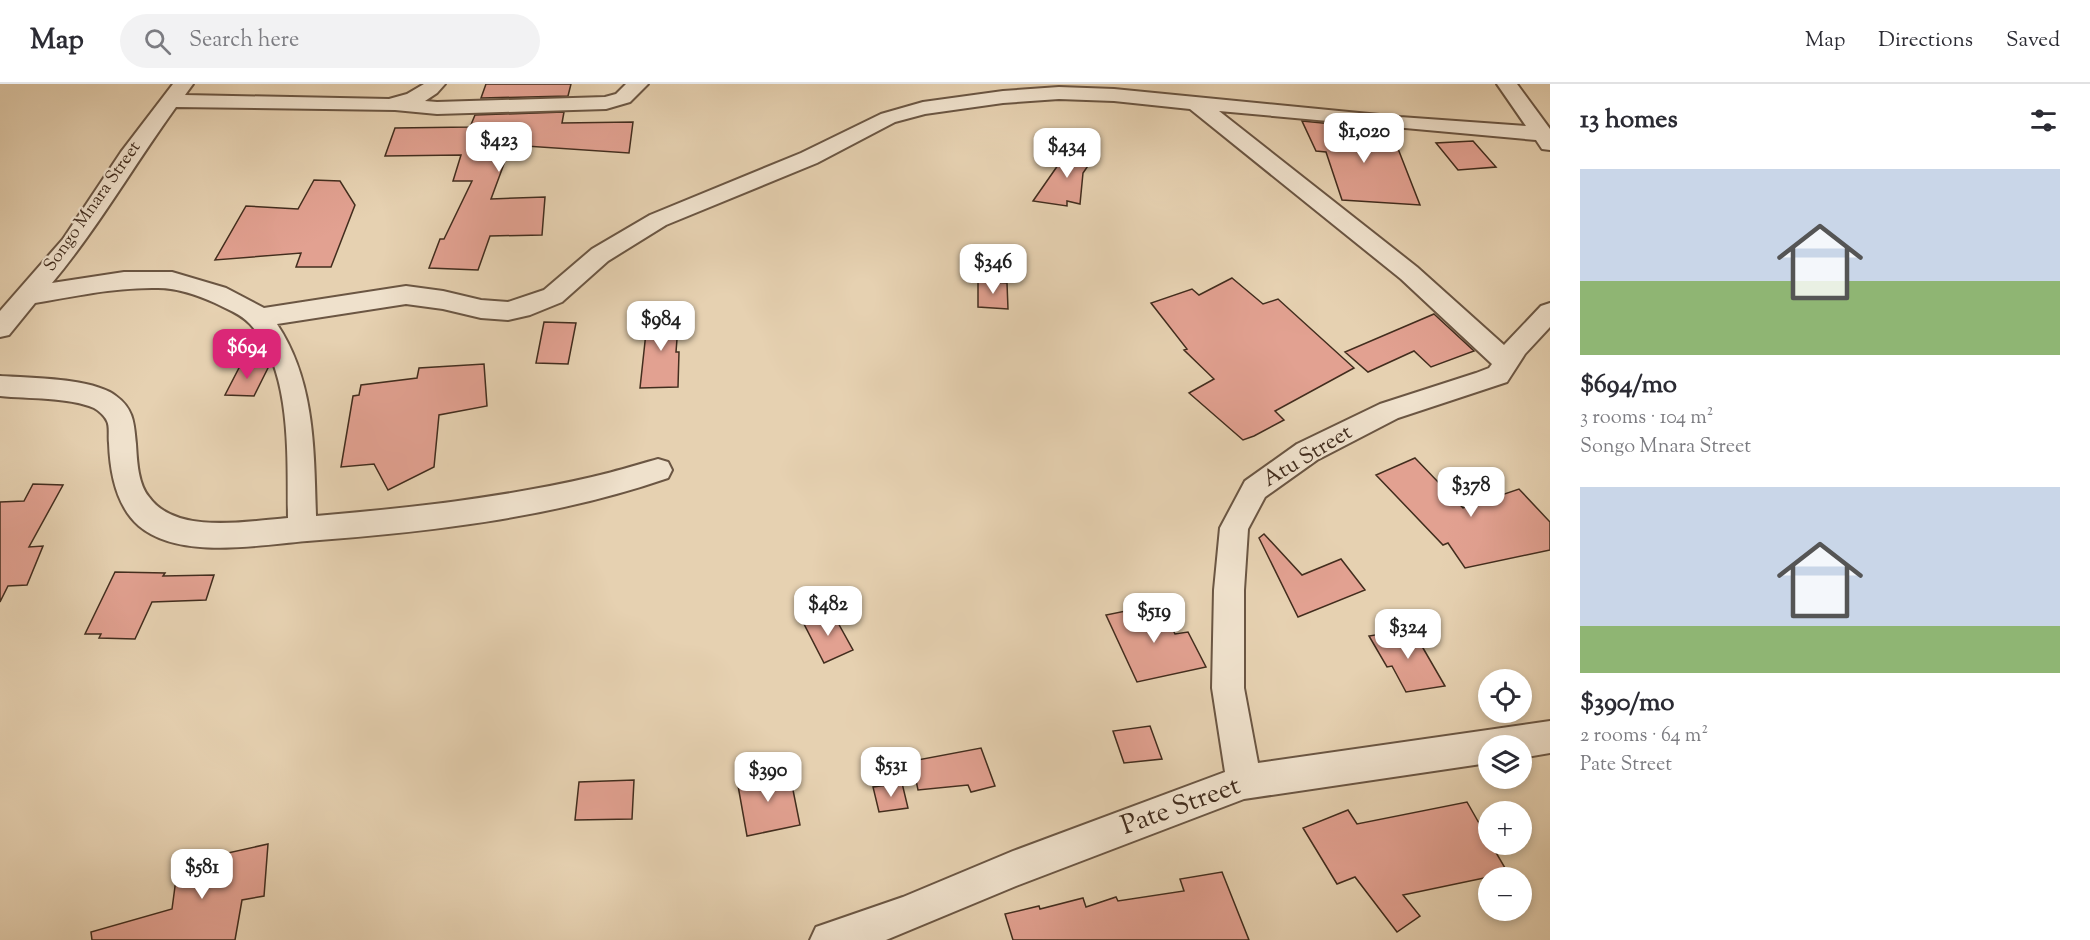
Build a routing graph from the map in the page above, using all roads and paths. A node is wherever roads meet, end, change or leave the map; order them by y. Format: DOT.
graph roads {
  1 [pos="435,84"];
  2 [pos="638,84"];
  3 [pos="953,84"];
  4 [pos="1507,84"];
  5 [pos="177,93"];
  6 [pos="1196,103"];
  7 [pos="389,105"];
  8 [pos="943,105"];
  9 [pos="1546,140"];
  10 [pos="29,295"];
  11 [pos="1550,312"];
  12 [pos="259,318"];
  13 [pos="0,328"];
  14 [pos="1550,337"];
  15 [pos="1514,352"];
  16 [pos="0,386"];
  17 [pos="658,470"];
  18 [pos="302,530"];
  19 [pos="1550,736"];
  20 [pos="1244,782"];
  21 [pos="839,939"];
  1 -- 7 [label="street"];
  2 -- 7 [label="street"];
  3 -- 8 [label="street"];
  4 -- 9 [label="street"];
  5 -- 7 [label="street"];
  5 -- 10 [label="street, Songo Mnara Street"];
  6 -- 8 [label="street"];
  6 -- 9 [label="street"];
  6 -- 15 [label="street"];
  8 -- 12 [label="street"];
  10 -- 12 [label="street"];
  10 -- 13 [label="street, Songo Mnara Street"];
  11 -- 15 [label="street, Atu Street"];
  12 -- 18 [label="street"];
  14 -- 15 [label="street"];
  15 -- 20 [label="street, Atu Street"];
  16 -- 18 [label="street"];
  17 -- 18 [label="street"];
  19 -- 20 [label="street, Pate Street"];
  20 -- 21 [label="street, Pate Street"];
}
